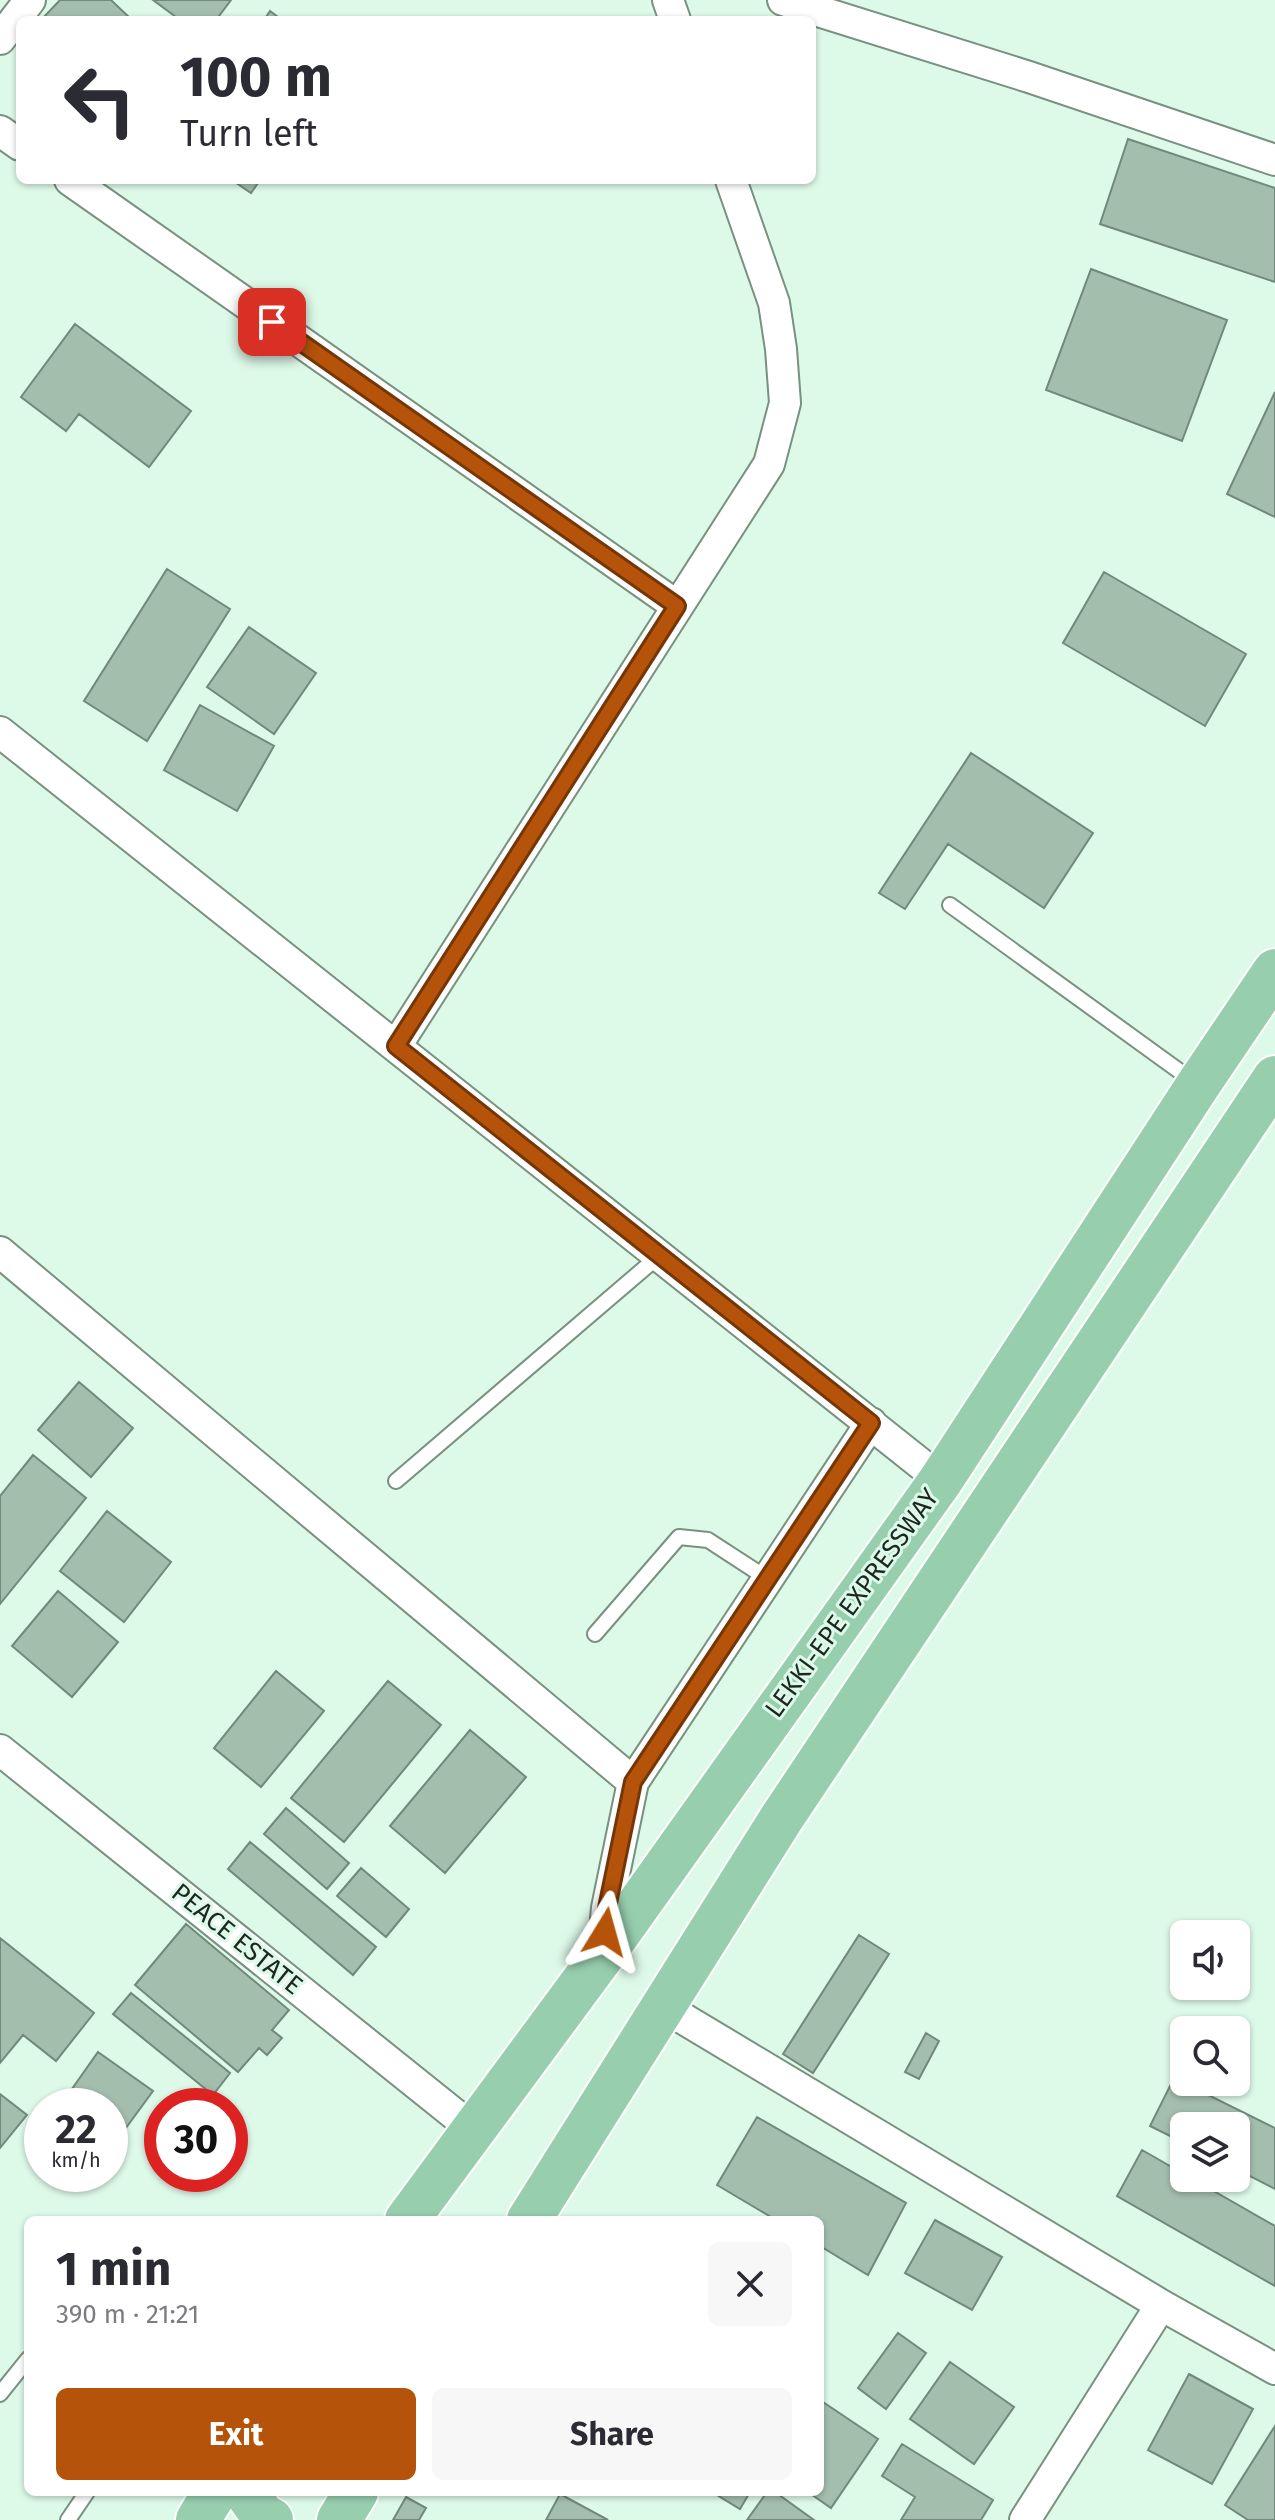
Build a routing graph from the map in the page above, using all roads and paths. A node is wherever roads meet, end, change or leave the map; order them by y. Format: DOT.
graph roads {
  1 [pos="30,0"];
  2 [pos="783,0"];
  3 [pos="18,16"];
  4 [pos="16,18"];
  5 [pos="0,39"];
  6 [pos="1275,160"];
  7 [pos="76,184"];
  8 [pos="732,184"];
  9 [pos="677,606"];
  10 [pos="0,732"];
  11 [pos="950,905"];
  12 [pos="1275,971"];
  13 [pos="396,1046"];
  14 [pos="1275,1078"];
  15 [pos="1198,1085"];
  16 [pos="0,1252"];
  17 [pos="660,1255"];
  18 [pos="871,1423"];
  19 [pos="941,1480"];
  20 [pos="396,1481"];
  21 [pos="768,1579"];
  22 [pos="595,1634"];
  23 [pos="5,1765"];
  24 [pos="633,1782"];
  25 [pos="602,1956"];
  26 [pos="664,2007"];
  27 [pos="473,2129"];
  28 [pos="410,2216"];
  29 [pos="532,2216"];
  30 [pos="1161,2305"];
  31 [pos="24,2364"];
  32 [pos="1275,2369"];
  33 [pos="0,2394"];
  34 [pos="84,2496"];
  35 [pos="213,2496"];
  36 [pos="249,2496"];
  37 [pos="354,2496"];
  38 [pos="68,2520"];
  39 [pos="198,2520"];
  40 [pos="271,2520"];
  41 [pos="339,2520"];
  42 [pos="1025,2520"];
  1 -- 3 [label="street"];
  2 -- 6 [label="street"];
  4 -- 5 [label="street"];
  7 -- 9 [label="street"];
  8 -- 9 [label="street"];
  9 -- 13 [label="street"];
  10 -- 13 [label="street"];
  11 -- 15 [label="lane"];
  12 -- 15 [label="highway, LEKKI-EPE EXPRESSWAY"];
  13 -- 17 [label="street"];
  14 -- 26 [label="highway"];
  15 -- 19 [label="highway, LEKKI-EPE EXPRESSWAY"];
  16 -- 24 [label="street"];
  17 -- 18 [label="street"];
  17 -- 20 [label="lane"];
  18 -- 19 [label="street"];
  18 -- 21 [label="street"];
  19 -- 25 [label="highway, LEKKI-EPE EXPRESSWAY"];
  21 -- 22 [label="lane"];
  21 -- 24 [label="street"];
  23 -- 27 [label="street, PEACE ESTATE"];
  24 -- 25 [label="street"];
  25 -- 27 [label="highway, LEKKI-EPE EXPRESSWAY"];
  26 -- 29 [label="highway"];
  26 -- 30 [label="street"];
  27 -- 28 [label="highway, LEKKI-EPE EXPRESSWAY"];
  30 -- 32 [label="street"];
  30 -- 42 [label="street"];
  31 -- 33 [label="lane"];
  34 -- 38 [label="lane"];
  35 -- 39 [label="highway"];
  36 -- 40 [label="highway"];
  37 -- 41 [label="highway"];
}
